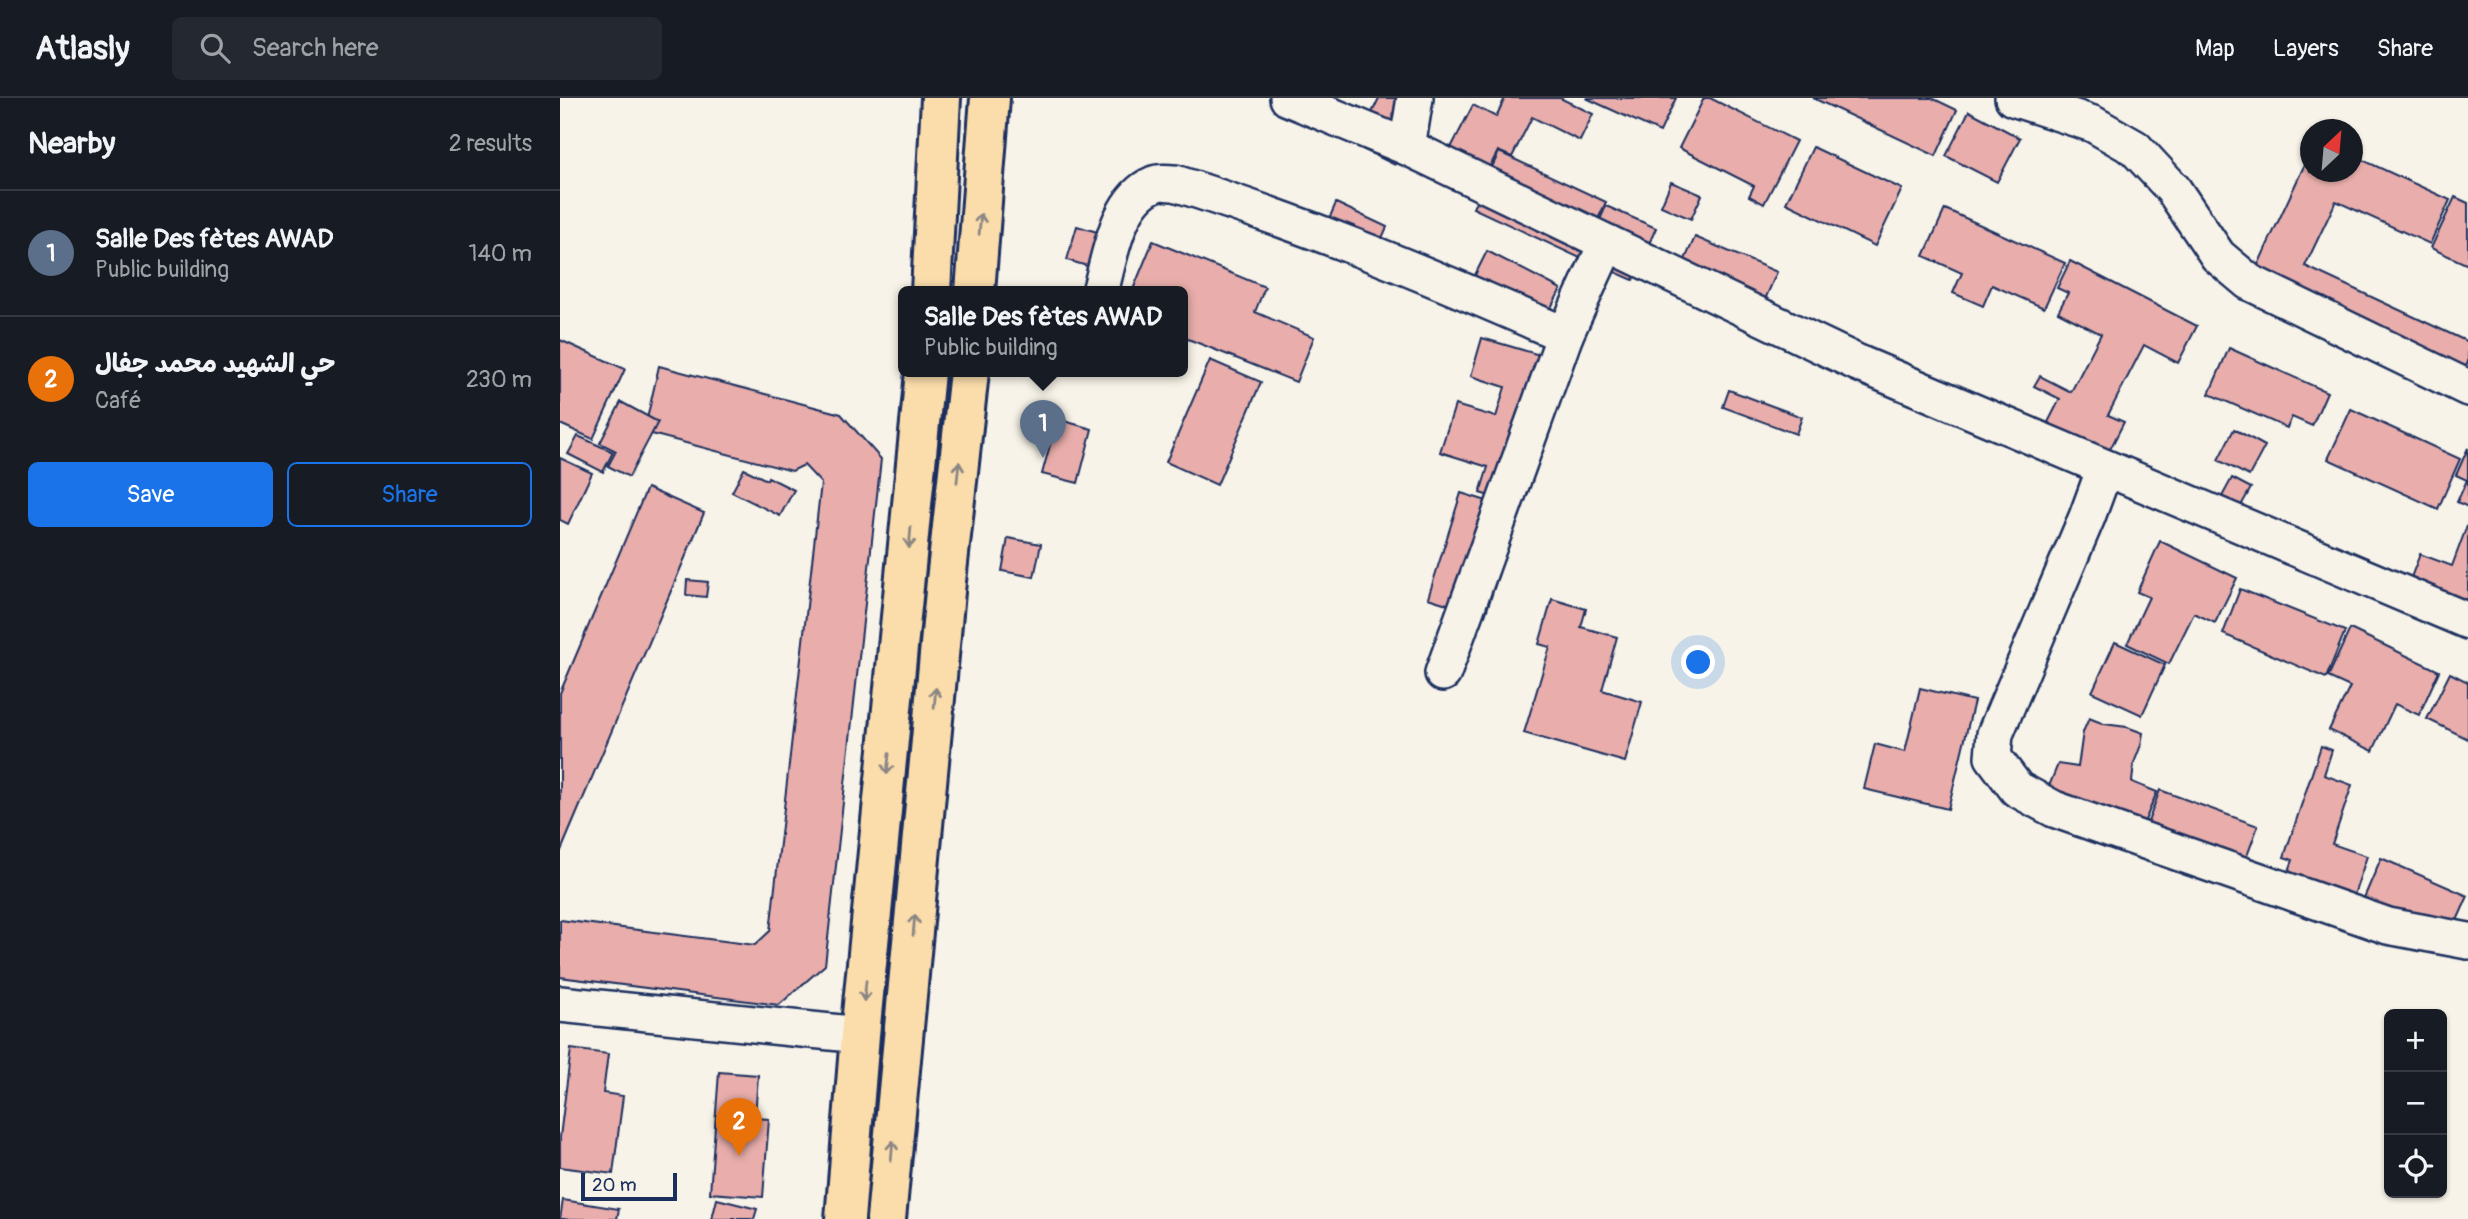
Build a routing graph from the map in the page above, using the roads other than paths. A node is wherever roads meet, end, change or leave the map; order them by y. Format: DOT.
graph roads {
  1 [pos="941,98"];
  2 [pos="990,98"];
  3 [pos="1288,98"];
  4 [pos="1415,98"];
  5 [pos="2012,98"];
  6 [pos="1407,147"];
  7 [pos="1607,243"];
  8 [pos="931,286"];
  9 [pos="975,286"];
  10 [pos="1102,286"];
  11 [pos="1565,335"];
  12 [pos="925,377"];
  13 [pos="968,377"];
  14 [pos="2468,388"];
  15 [pos="2105,468"];
  16 [pos="2468,621"];
  17 [pos="1443,674"];
  18 [pos="2468,942"];
  19 [pos="560,1004"];
  20 [pos="860,1035"];
  21 [pos="845,1219"];
  22 [pos="886,1219"];
  1 -- 8 [label="highway"];
  9 -- 2 [label="highway, one-way"];
  3 -- 6 [label="street"];
  4 -- 6 [label="street"];
  5 -- 14 [label="street"];
  6 -- 7 [label="street"];
  7 -- 11 [label="street"];
  7 -- 15 [label="street"];
  10 -- 11 [label="street"];
  11 -- 17 [label="street"];
  12 -- 20 [label="highway, one-way"];
  22 -- 13 [label="highway, one-way"];
  15 -- 16 [label="street"];
  15 -- 18 [label="street"];
  19 -- 20 [label="street"];
  20 -- 21 [label="highway"];
}
